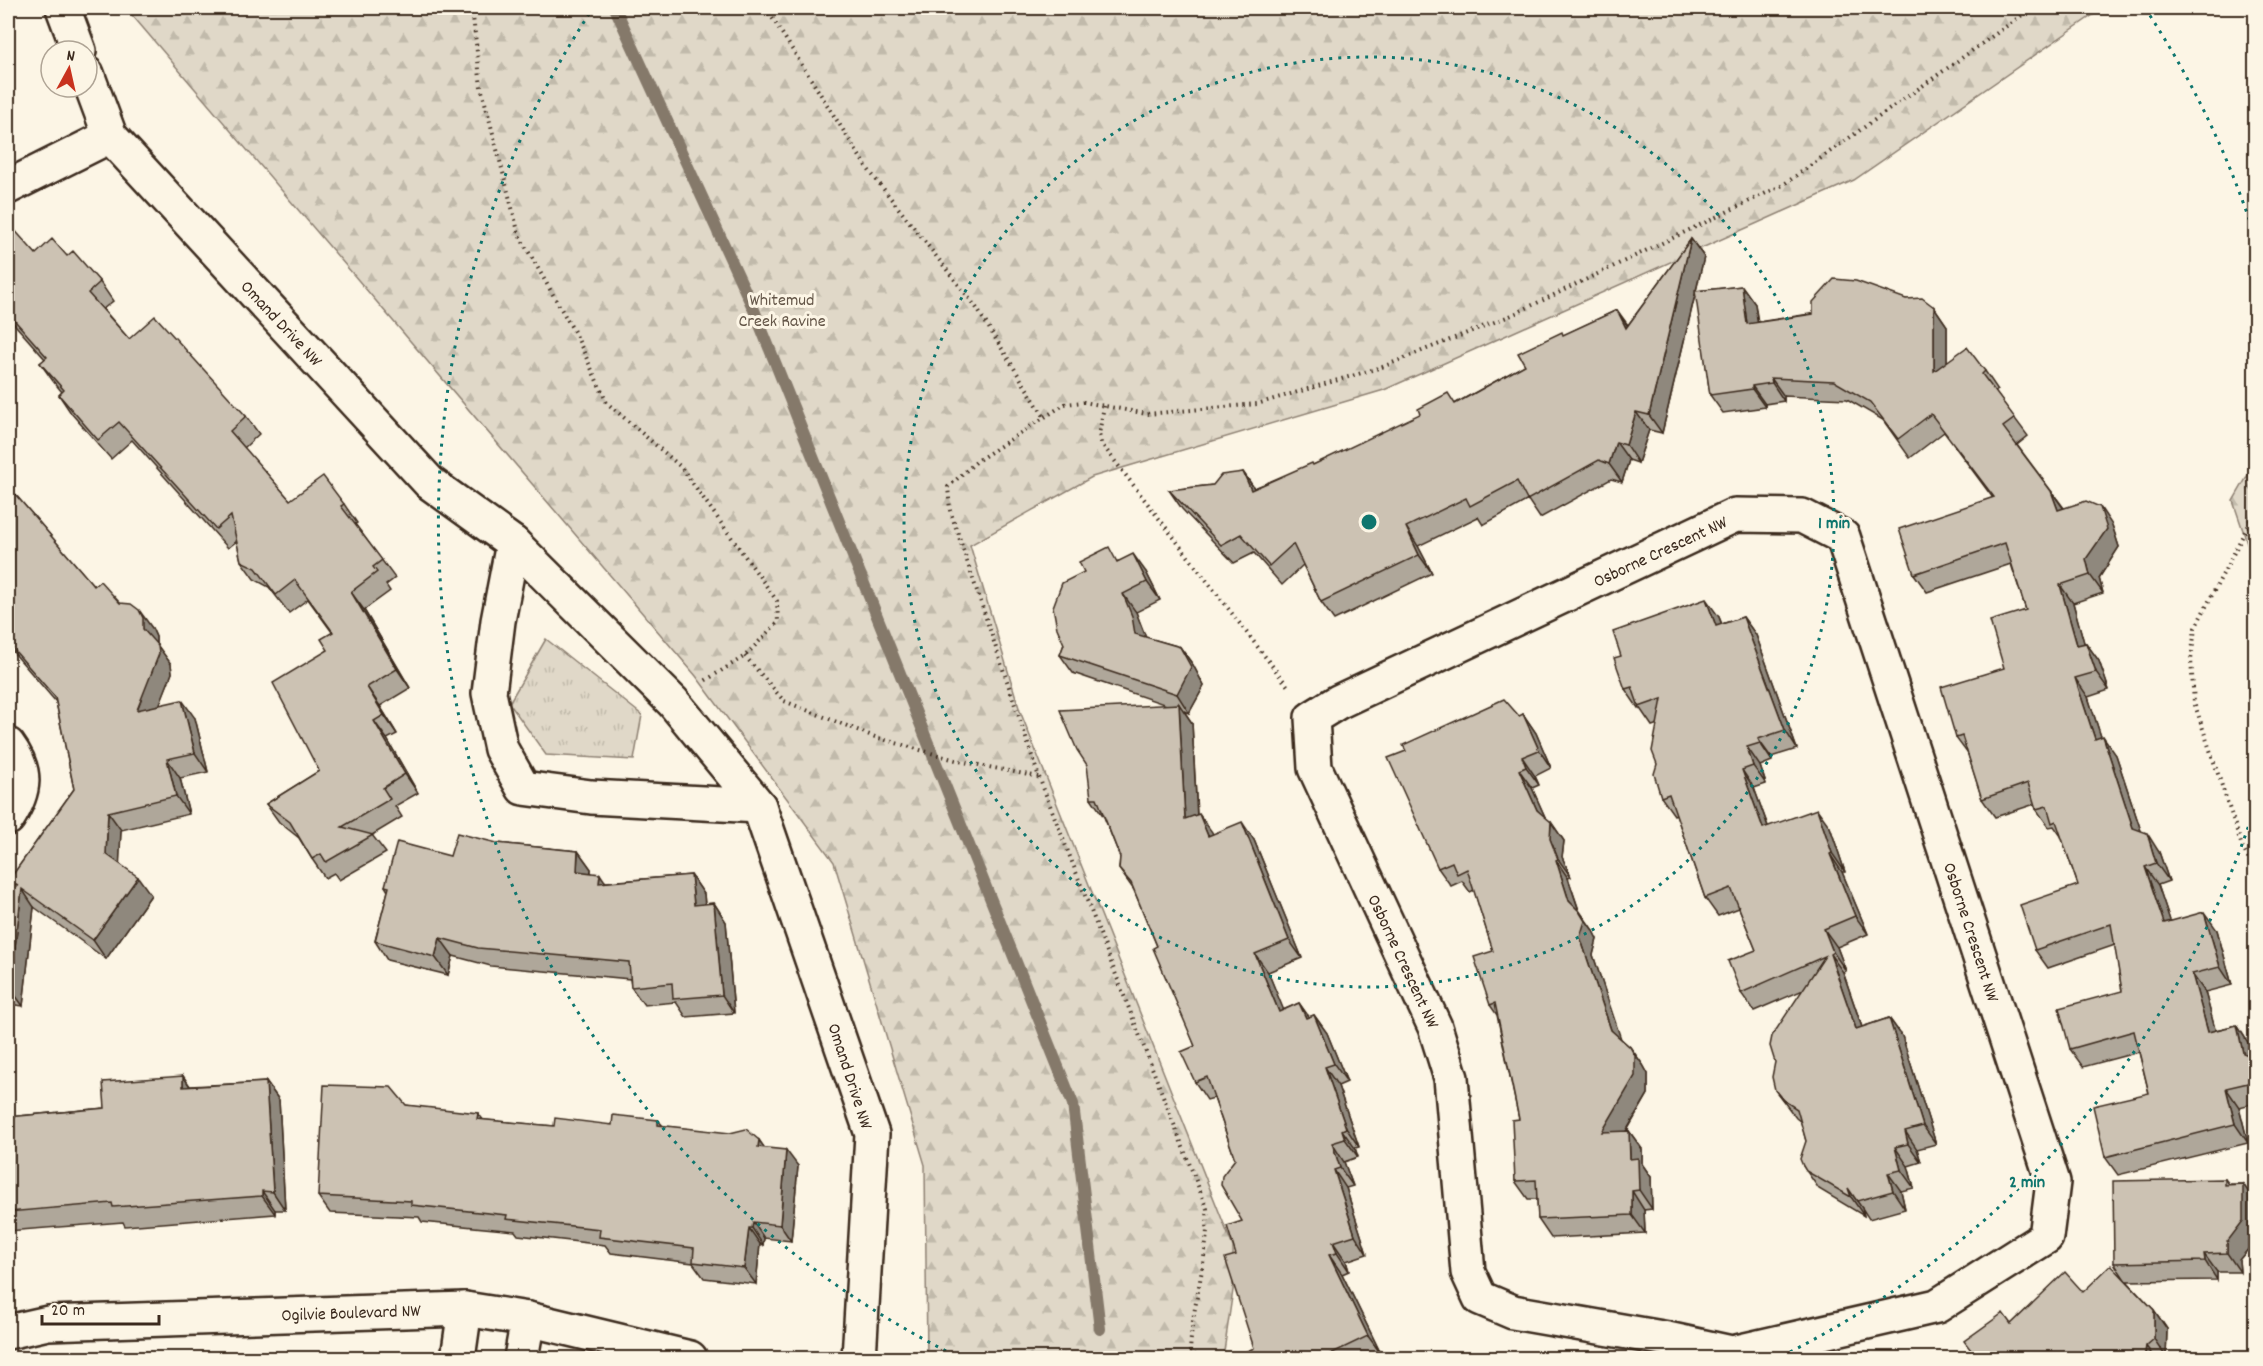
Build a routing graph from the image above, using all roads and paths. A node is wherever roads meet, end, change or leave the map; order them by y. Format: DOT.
graph roads {
  1 [pos="63,8"];
  2 [pos="472,8"];
  3 [pos="765,8"];
  4 [pos="2032,8"];
  5 [pos="75,39"];
  6 [pos="96,99"];
  7 [pos="110,136"];
  8 [pos="8,187"];
  9 [pos="1104,406"];
  10 [pos="1045,418"];
  11 [pos="2256,510"];
  12 [pos="513,543"];
  13 [pos="745,656"];
  14 [pos="673,702"];
  15 [pos="1312,718"];
  16 [pos="8,745"];
  17 [pos="1039,777"];
  18 [pos="759,806"];
  19 [pos="8,818"];
  20 [pos="2256,875"];
  21 [pos="465,1309"];
  22 [pos="528,1319"];
  23 [pos="8,1332"];
  24 [pos="1666,1349"];
  25 [pos="1731,1356"];
  26 [pos="458,1359"];
  27 [pos="520,1359"];
  28 [pos="690,1359"];
  29 [pos="859,1359"];
  30 [pos="1190,1359"];
  1 -- 5 [label="street"];
  2 -- 13 [label="path"];
  3 -- 10 [label="path"];
  4 -- 9 [label="path"];
  6 -- 7 [label="street, Omand Drive NW"];
  7 -- 8 [label="street"];
  7 -- 12 [label="street, Omand Drive NW"];
  9 -- 10 [label="path"];
  9 -- 15 [label="path"];
  10 -- 17 [label="path"];
  11 -- 20 [label="path"];
  12 -- 14 [label="street, Omand Drive NW"];
  12 -- 18 [label="street"];
  13 -- 14 [label="path"];
  13 -- 17 [label="path"];
  14 -- 18 [label="street, Omand Drive NW"];
  15 -- 24 [label="street, Osborne Crescent NW"];
  15 -- 25 [label="street, Osborne Crescent NW"];
  16 -- 19 [label="street"];
  17 -- 30 [label="path"];
  18 -- 29 [label="street, Omand Drive NW"];
  21 -- 22 [label="street, Ogilvie Boulevard NW"];
  21 -- 23 [label="street, Ogilvie Boulevard NW"];
  21 -- 26 [label="street"];
  22 -- 27 [label="street"];
  22 -- 28 [label="street, Ogilvie Boulevard NW"];
  24 -- 25 [label="street, Osborne Crescent NW"];
}
